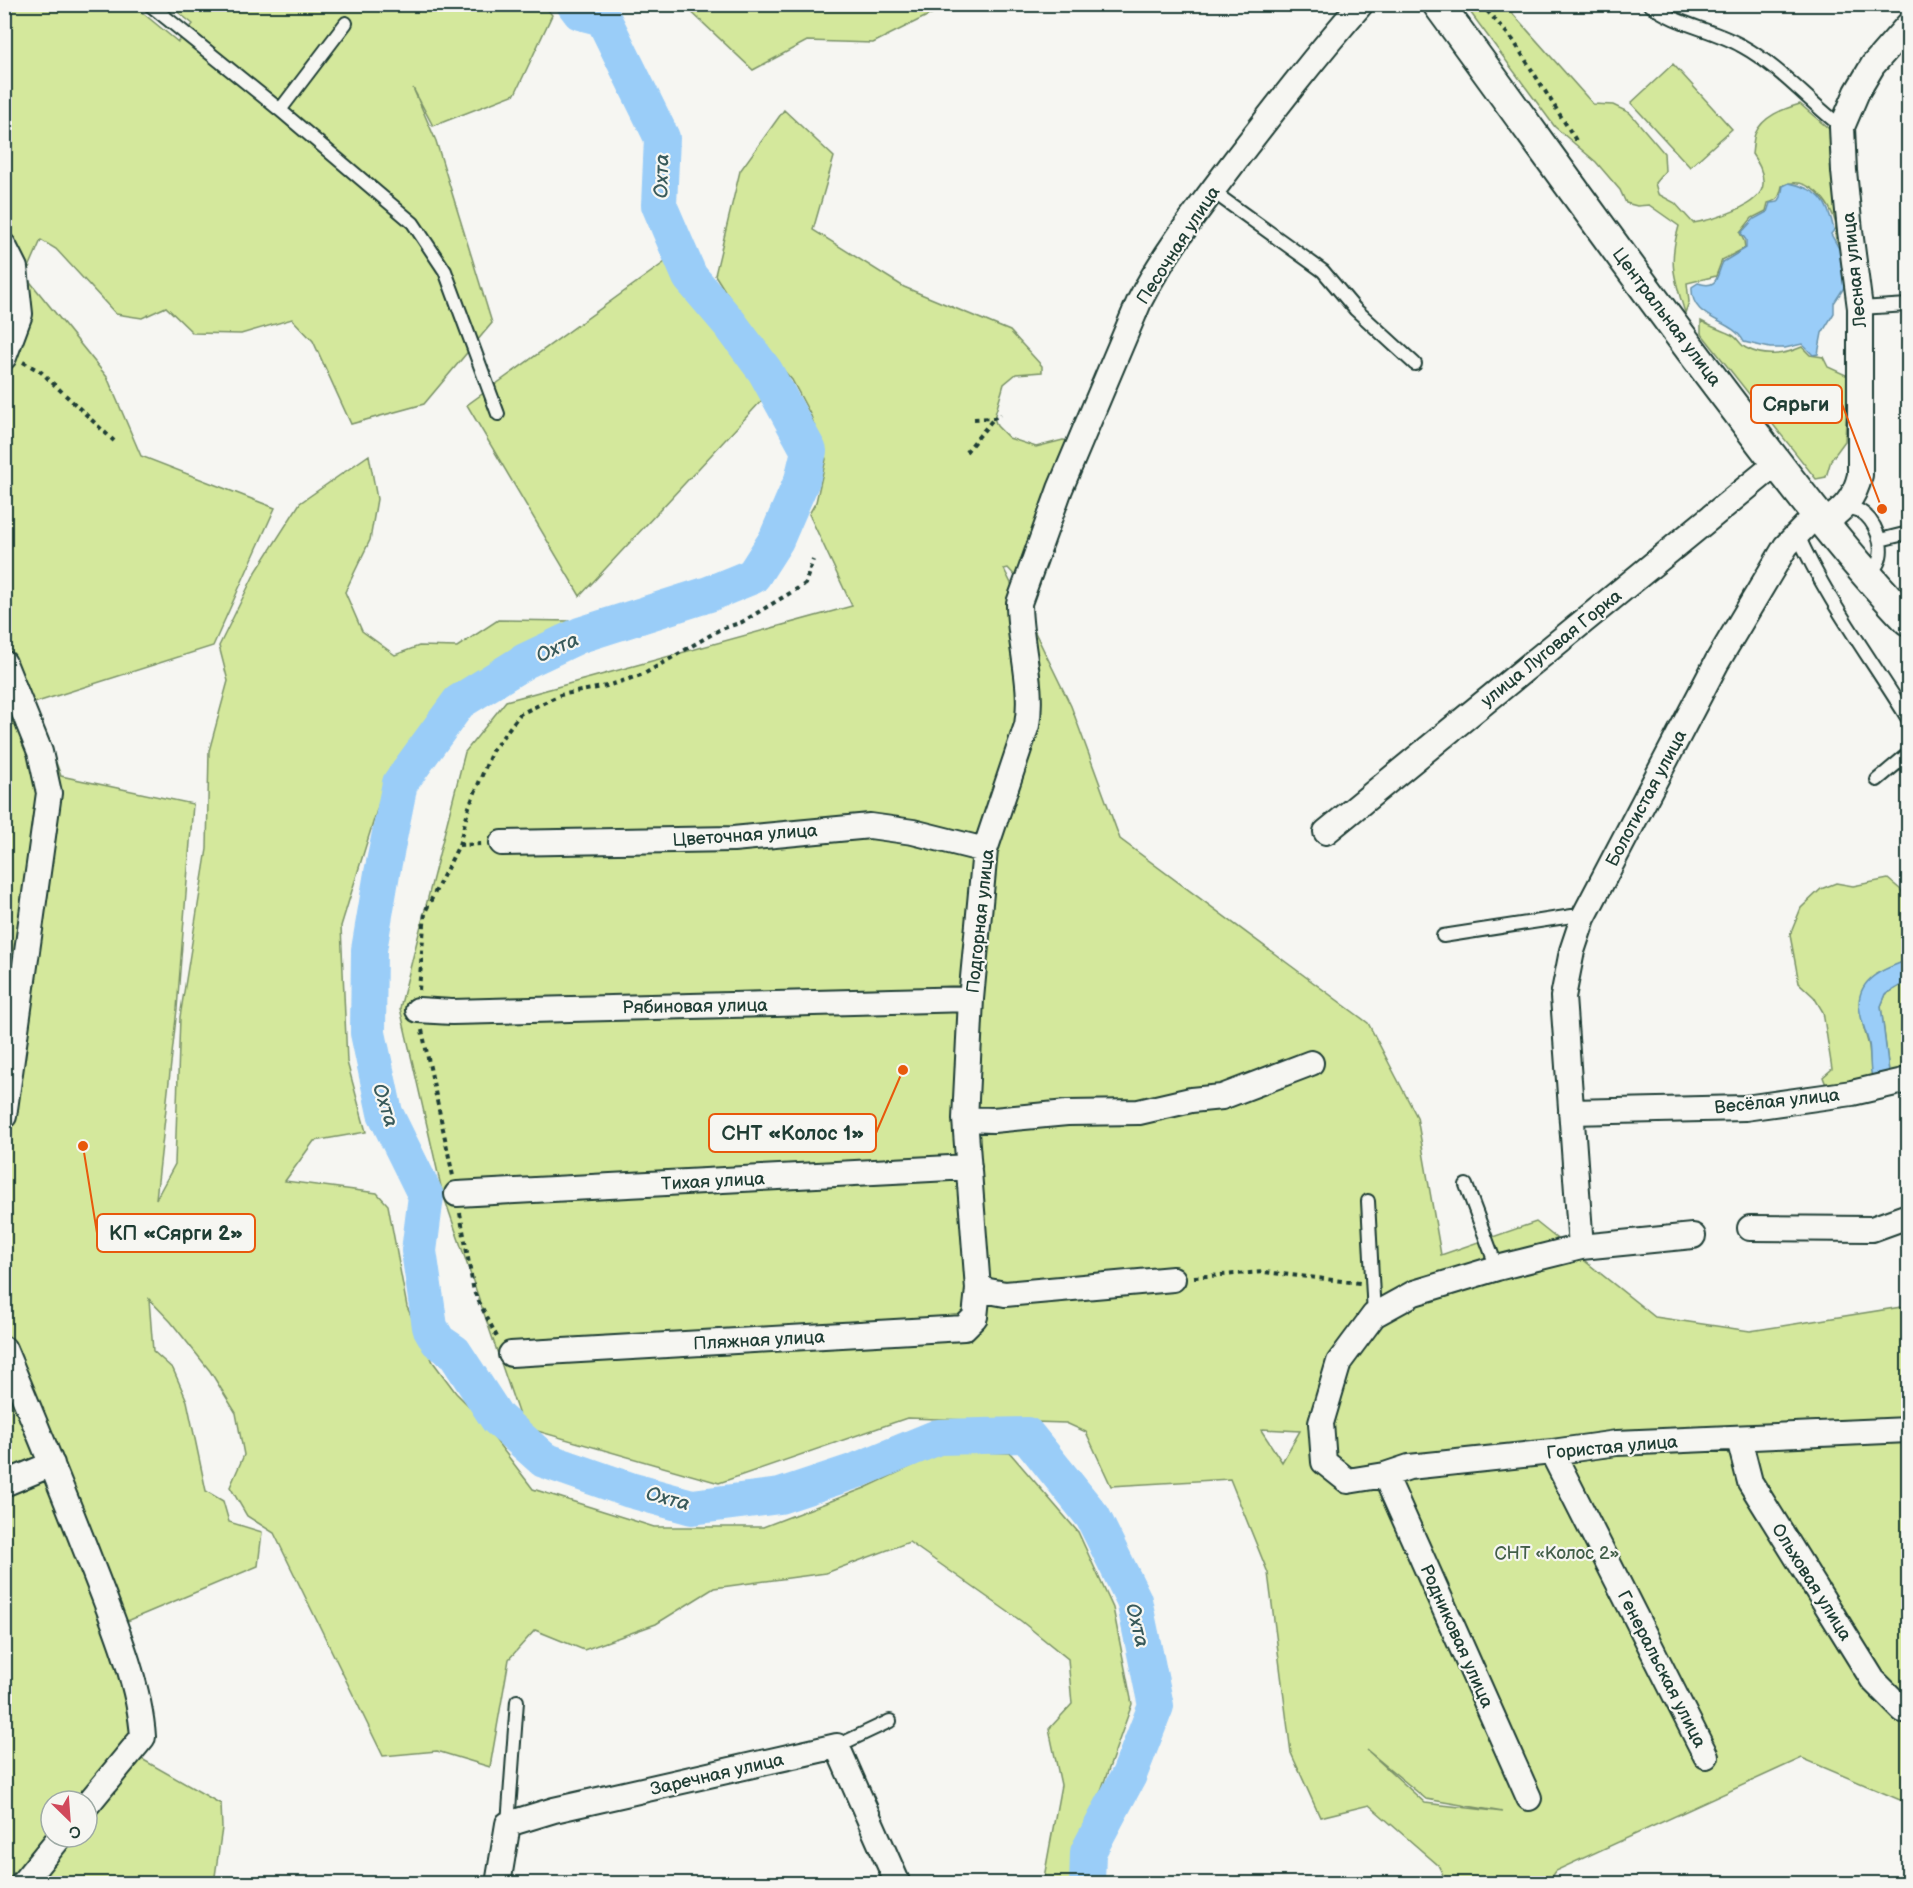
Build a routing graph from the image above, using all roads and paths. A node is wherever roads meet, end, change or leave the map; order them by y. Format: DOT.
graph roads {
  1 [pos="149,4"];
  2 [pos="1361,4"];
  3 [pos="1438,4"];
  4 [pos="1481,4"];
  5 [pos="1649,4"];
  6 [pos="346,22"];
  7 [pos="1908,25"];
  8 [pos="280,110"];
  9 [pos="1842,127"];
  10 [pos="1577,142"];
  11 [pos="1212,191"];
  12 [pos="4,246"];
  13 [pos="1908,305"];
  14 [pos="1860,308"];
  15 [pos="6,355"];
  16 [pos="1415,364"];
  17 [pos="498,414"];
  18 [pos="1001,415"];
  19 [pos="994,418"];
  20 [pos="974,419"];
  21 [pos="114,441"];
  22 [pos="966,452"];
  23 [pos="1777,463"];
  24 [pos="1821,519"];
  25 [pos="1908,533"];
  26 [pos="1880,540"];
  27 [pos="813,560"];
  28 [pos="1868,576"];
  29 [pos="1024,586"];
  30 [pos="1908,620"];
  31 [pos="4,663"];
  32 [pos="1908,719"];
  33 [pos="1908,754"];
  34 [pos="1877,780"];
  35 [pos="1326,832"];
  36 [pos="502,843"];
  37 [pos="459,845"];
  38 [pos="985,850"];
  39 [pos="1582,918"];
  40 [pos="1443,936"];
  41 [pos="971,999"];
  42 [pos="418,1010"];
  43 [pos="1311,1063"];
  44 [pos="1908,1080"];
  45 [pos="1571,1112"];
  46 [pos="4,1116"];
  47 [pos="965,1119"];
  48 [pos="969,1167"];
  49 [pos="1466,1185"];
  50 [pos="457,1194"];
  51 [pos="1368,1201"];
  52 [pos="1908,1216"];
  53 [pos="1750,1227"];
  54 [pos="1693,1236"];
  55 [pos="1581,1247"];
  56 [pos="1497,1268"];
  57 [pos="1173,1279"];
  58 [pos="1372,1284"];
  59 [pos="978,1289"];
  60 [pos="1374,1315"];
  61 [pos="4,1349"];
  62 [pos="511,1354"];
  63 [pos="1908,1430"];
  64 [pos="1739,1439"];
  65 [pos="1552,1452"];
  66 [pos="52,1464"];
  67 [pos="1385,1475"];
  68 [pos="4,1484"];
  69 [pos="517,1701"];
  70 [pos="1908,1710"];
  71 [pos="890,1721"];
  72 [pos="837,1746"];
  73 [pos="1706,1756"];
  74 [pos="99,1790"];
  75 [pos="1529,1798"];
  76 [pos="508,1824"];
  77 [pos="50,1849"];
  78 [pos="22,1884"];
  79 [pos="498,1884"];
  80 [pos="898,1884"];
  1 -- 8 [label="lane"];
  2 -- 11 [label="street, Песочная улица"];
  3 -- 23 [label="street, Центральная улица"];
  4 -- 10 [label="path"];
  5 -- 9 [label="lane"];
  6 -- 8 [label="lane"];
  7 -- 9 [label="street, Лесная улица"];
  8 -- 17 [label="lane"];
  9 -- 14 [label="street, Лесная улица"];
  11 -- 16 [label="lane"];
  11 -- 29 [label="street, Песочная улица"];
  12 -- 15 [label="street"];
  13 -- 14 [label="lane"];
  14 -- 24 [label="street, Лесная улица"];
  15 -- 21 [label="path"];
  18 -- 19 [label="path"];
  19 -- 20 [label="path"];
  19 -- 22 [label="path"];
  23 -- 24 [label="street, Центральная улица"];
  23 -- 35 [label="street, улица Луговая Горка"];
  24 -- 26 [label="lane"];
  24 -- 28 [label="street, Центральная улица"];
  24 -- 32 [label="lane"];
  24 -- 39 [label="street, Болотистая улица"];
  25 -- 26 [label="lane"];
  26 -- 28 [label="lane"];
  27 -- 37 [label="path"];
  28 -- 30 [label="street, Центральная улица"];
  29 -- 38 [label="street, Подгорная улица"];
  31 -- 46 [label="street"];
  33 -- 34 [label="lane"];
  36 -- 37 [label="path"];
  36 -- 38 [label="street, Цветочная улица"];
  37 -- 42 [label="path"];
  38 -- 41 [label="street, Подгорная улица"];
  39 -- 40 [label="lane"];
  39 -- 45 [label="street, Болотистая улица"];
  41 -- 42 [label="street, Рябиновая улица"];
  41 -- 47 [label="street, Подгорная улица"];
  42 -- 50 [label="path"];
  43 -- 47 [label="street"];
  44 -- 45 [label="street, Весёлая улица"];
  45 -- 55 [label="street, Болотистая улица"];
  47 -- 48 [label="street, Подгорная улица"];
  48 -- 50 [label="street, Тихая улица"];
  48 -- 59 [label="street, Подгорная улица"];
  49 -- 56 [label="lane"];
  50 -- 62 [label="path"];
  51 -- 58 [label="lane"];
  52 -- 53 [label="street"];
  54 -- 55 [label="street"];
  55 -- 56 [label="street"];
  56 -- 60 [label="street"];
  57 -- 58 [label="path"];
  57 -- 59 [label="street"];
  58 -- 60 [label="lane"];
  59 -- 62 [label="street, Пляжная улица"];
  60 -- 67 [label="street, Гористая улица"];
  61 -- 66 [label="street"];
  63 -- 64 [label="street, Гористая улица"];
  64 -- 65 [label="street, Гористая улица"];
  64 -- 70 [label="street, Ольховая улица"];
  65 -- 67 [label="street, Гористая улица"];
  65 -- 73 [label="street, Генеральская улица"];
  66 -- 68 [label="street"];
  66 -- 74 [label="street"];
  67 -- 75 [label="street, Родниковая улица"];
  69 -- 76 [label="lane"];
  71 -- 72 [label="lane"];
  72 -- 76 [label="street, Заречная улица"];
  72 -- 80 [label="street"];
  76 -- 79 [label="street"];
  77 -- 78 [label="street"];
}
